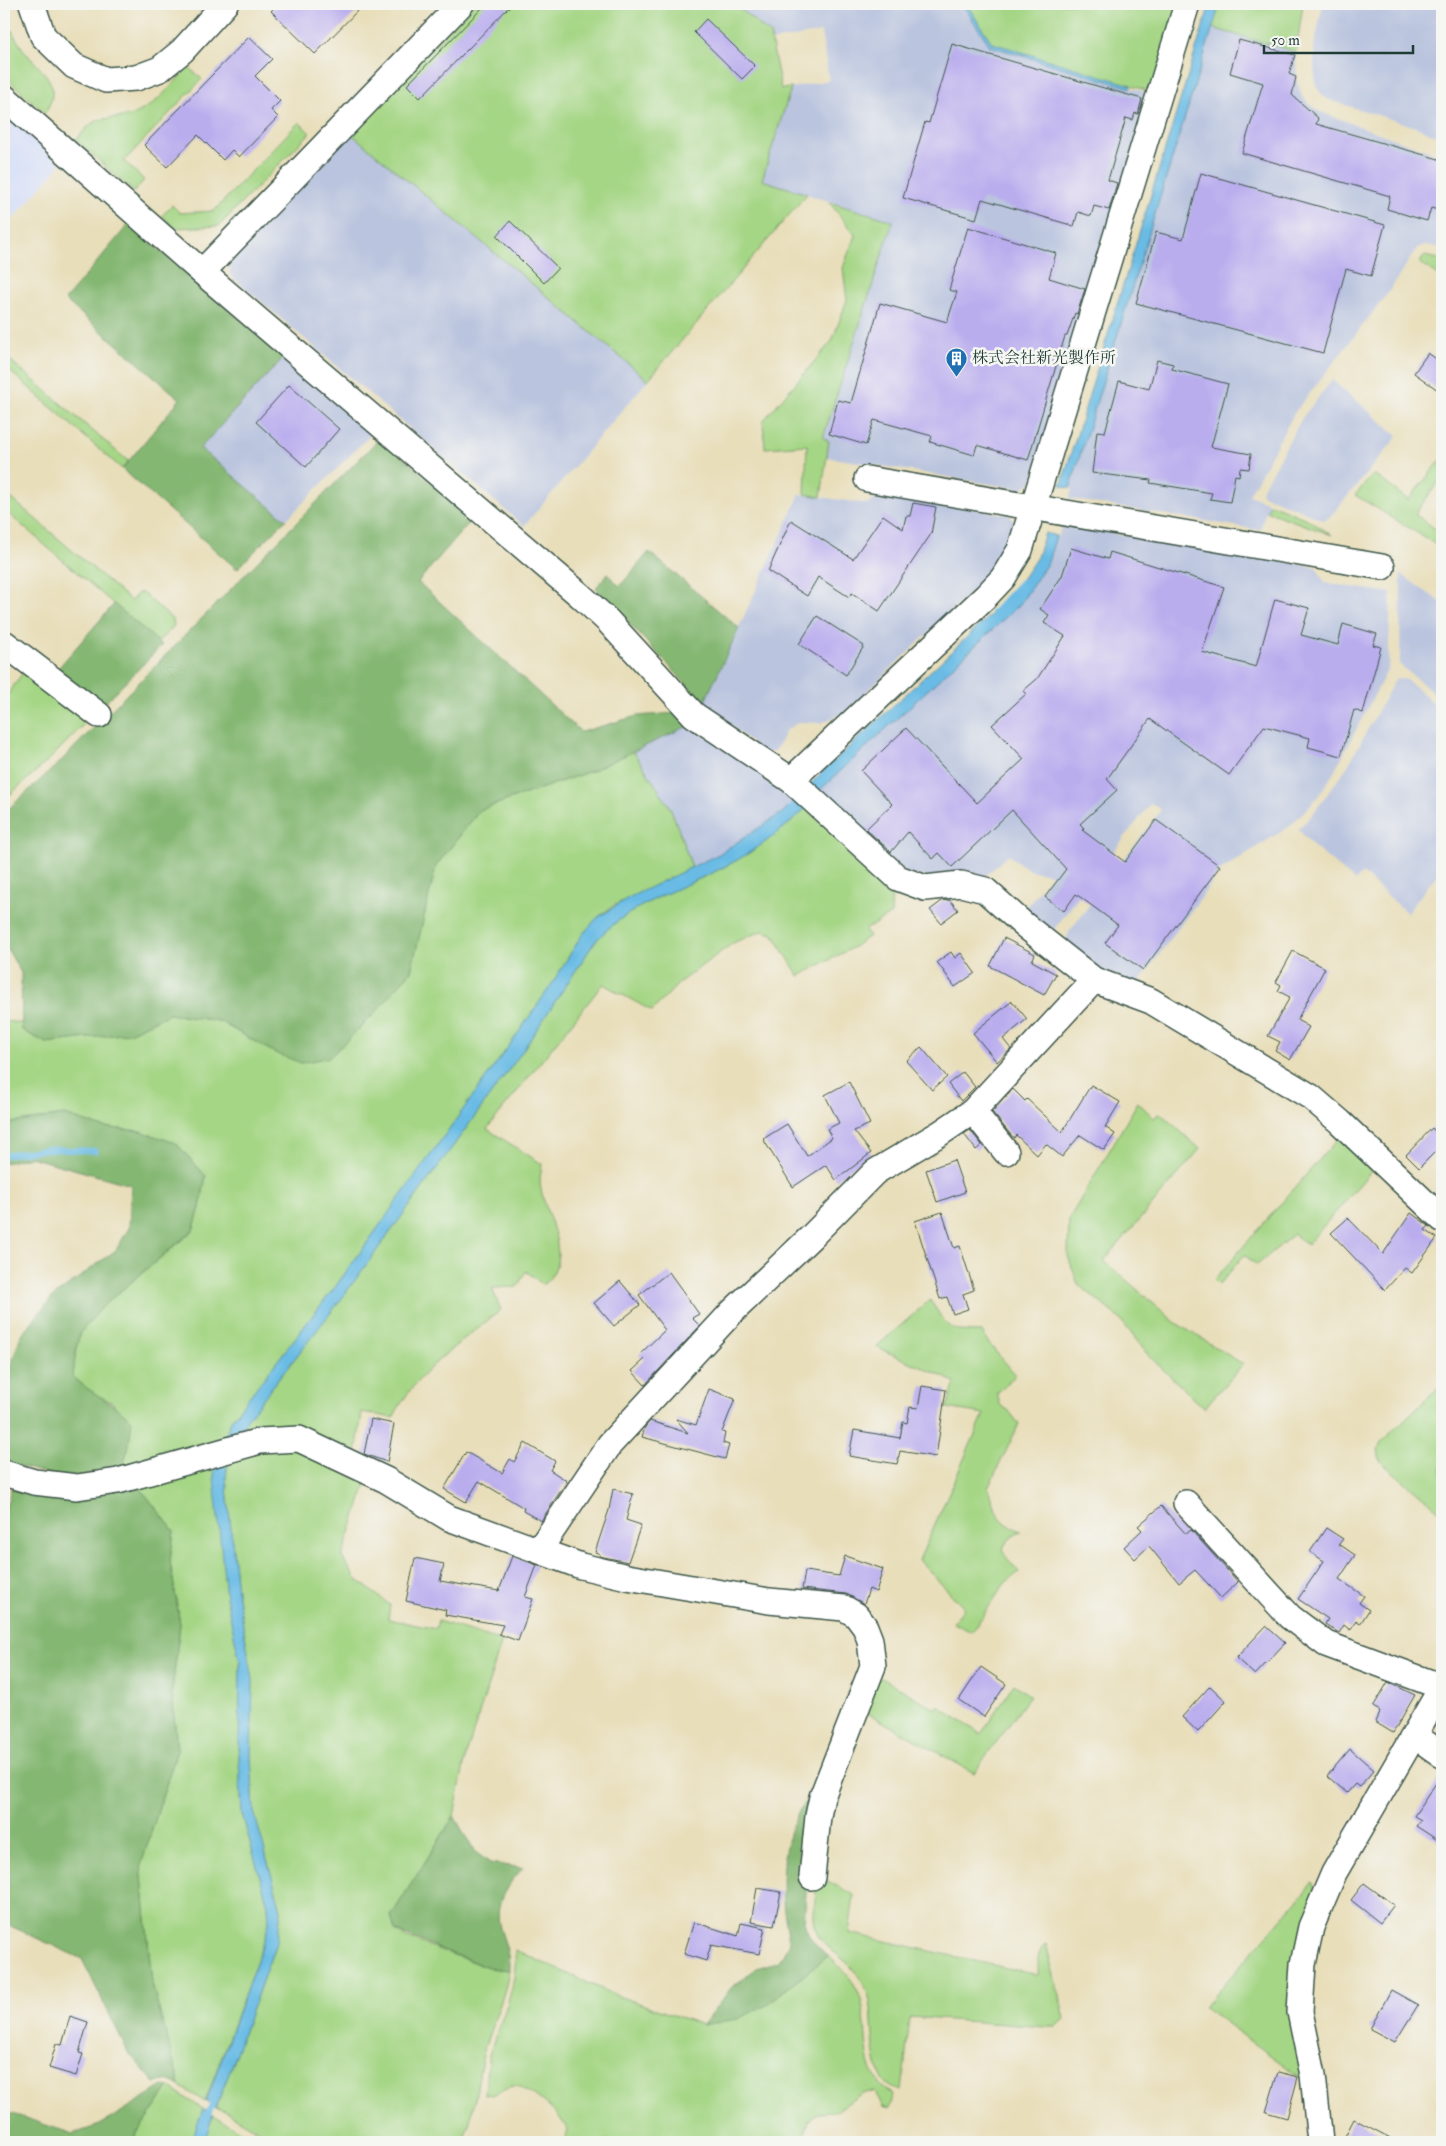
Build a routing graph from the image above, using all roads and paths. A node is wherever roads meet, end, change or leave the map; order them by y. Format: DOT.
graph roads {
  1 [pos="32,4"];
  2 [pos="225,4"];
  3 [pos="461,4"];
  4 [pos="1187,4"];
  5 [pos="4,97"];
  6 [pos="202,272"];
  7 [pos="867,479"];
  8 [pos="1034,507"];
  9 [pos="1382,567"];
  10 [pos="4,643"];
  11 [pos="99,715"];
  12 [pos="791,780"];
  13 [pos="1094,980"];
  14 [pos="973,1111"];
  15 [pos="1006,1152"];
  16 [pos="1442,1219"];
  17 [pos="4,1473"];
  18 [pos="1186,1503"];
  19 [pos="539,1550"];
  20 [pos="1442,1687"];
  21 [pos="1414,1735"];
  22 [pos="1442,1755"];
  23 [pos="812,1877"];
  24 [pos="1320,2142"];
  1 -- 2 [label="street"];
  3 -- 6 [label="street"];
  4 -- 8 [label="street"];
  5 -- 6 [label="street"];
  6 -- 12 [label="street"];
  7 -- 8 [label="street"];
  8 -- 9 [label="street"];
  8 -- 12 [label="street"];
  10 -- 11 [label="street"];
  12 -- 13 [label="street"];
  13 -- 14 [label="street"];
  13 -- 16 [label="street"];
  14 -- 15 [label="street"];
  14 -- 19 [label="street"];
  17 -- 19 [label="street"];
  18 -- 20 [label="street"];
  19 -- 23 [label="street"];
  20 -- 21 [label="street"];
  21 -- 22 [label="street"];
  21 -- 24 [label="street"];
}
